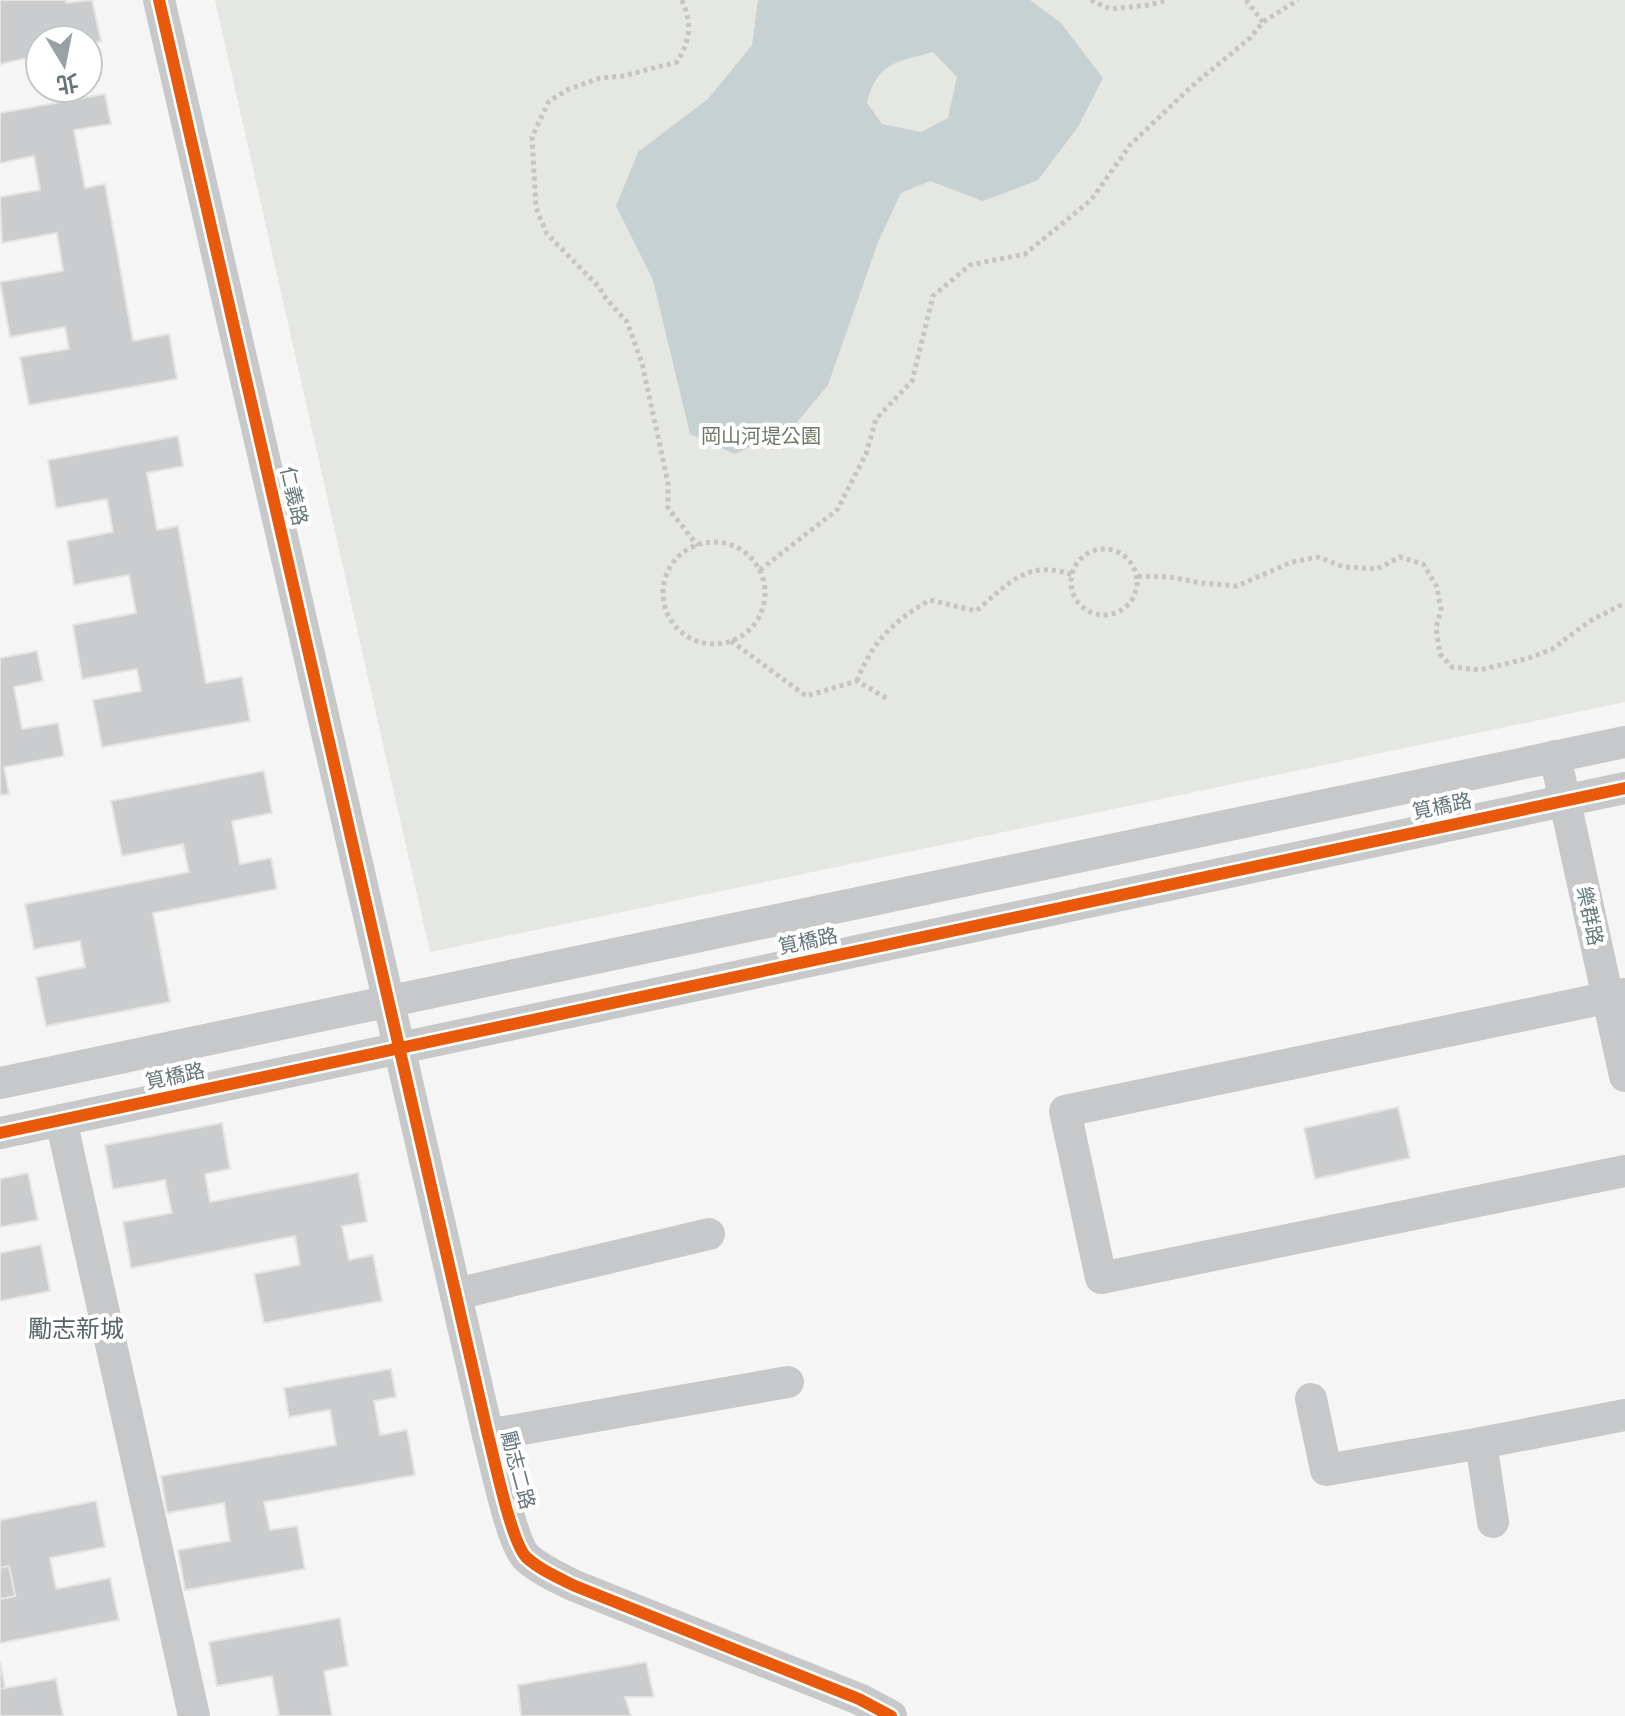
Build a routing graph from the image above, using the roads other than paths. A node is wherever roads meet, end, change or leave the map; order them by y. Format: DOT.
graph roads {
  1 [pos="159,0"];
  2 [pos="1625,742"];
  3 [pos="1555,756"];
  4 [pos="1625,788"];
  5 [pos="1565,801"];
  6 [pos="816,912"];
  7 [pos="827,958"];
  8 [pos="1616,996"];
  9 [pos="390,1001"];
  10 [pos="401,1049"];
  11 [pos="1625,1076"];
  12 [pos="0,1083"];
  13 [pos="61,1120"];
  14 [pos="0,1133"];
  15 [pos="1625,1171"];
  16 [pos="709,1234"];
  17 [pos="456,1294"];
  18 [pos="788,1382"];
  19 [pos="1311,1399"];
  20 [pos="1625,1415"];
  21 [pos="488,1435"];
  22 [pos="1481,1443"];
  23 [pos="1493,1522"];
  24 [pos="194,1716"];
  25 [pos="891,1716"];
  1 -- 9 [label="street, 仁義路"];
  2 -- 3 [label="street, 筧橋路"];
  3 -- 5 [label="street, 樂群路"];
  3 -- 6 [label="street, 筧橋路"];
  4 -- 5 [label="street, 筧橋路"];
  5 -- 7 [label="street, 筧橋路"];
  5 -- 8 [label="street, 樂群路"];
  6 -- 7 [label="street"];
  6 -- 9 [label="street, 筧橋路"];
  7 -- 10 [label="street, 筧橋路"];
  8 -- 11 [label="street, 樂群路"];
  8 -- 15 [label="street"];
  9 -- 10 [label="street, 勵志二路"];
  9 -- 12 [label="street, 筧橋路"];
  10 -- 13 [label="street, 筧橋路"];
  10 -- 17 [label="street, 勵志二路"];
  13 -- 14 [label="street, 筧橋路"];
  13 -- 24 [label="street"];
  16 -- 17 [label="street"];
  17 -- 21 [label="street, 勵志二路"];
  18 -- 21 [label="street"];
  19 -- 22 [label="street"];
  20 -- 22 [label="street"];
  21 -- 25 [label="street, 勵志二路"];
  22 -- 23 [label="street"];
}
